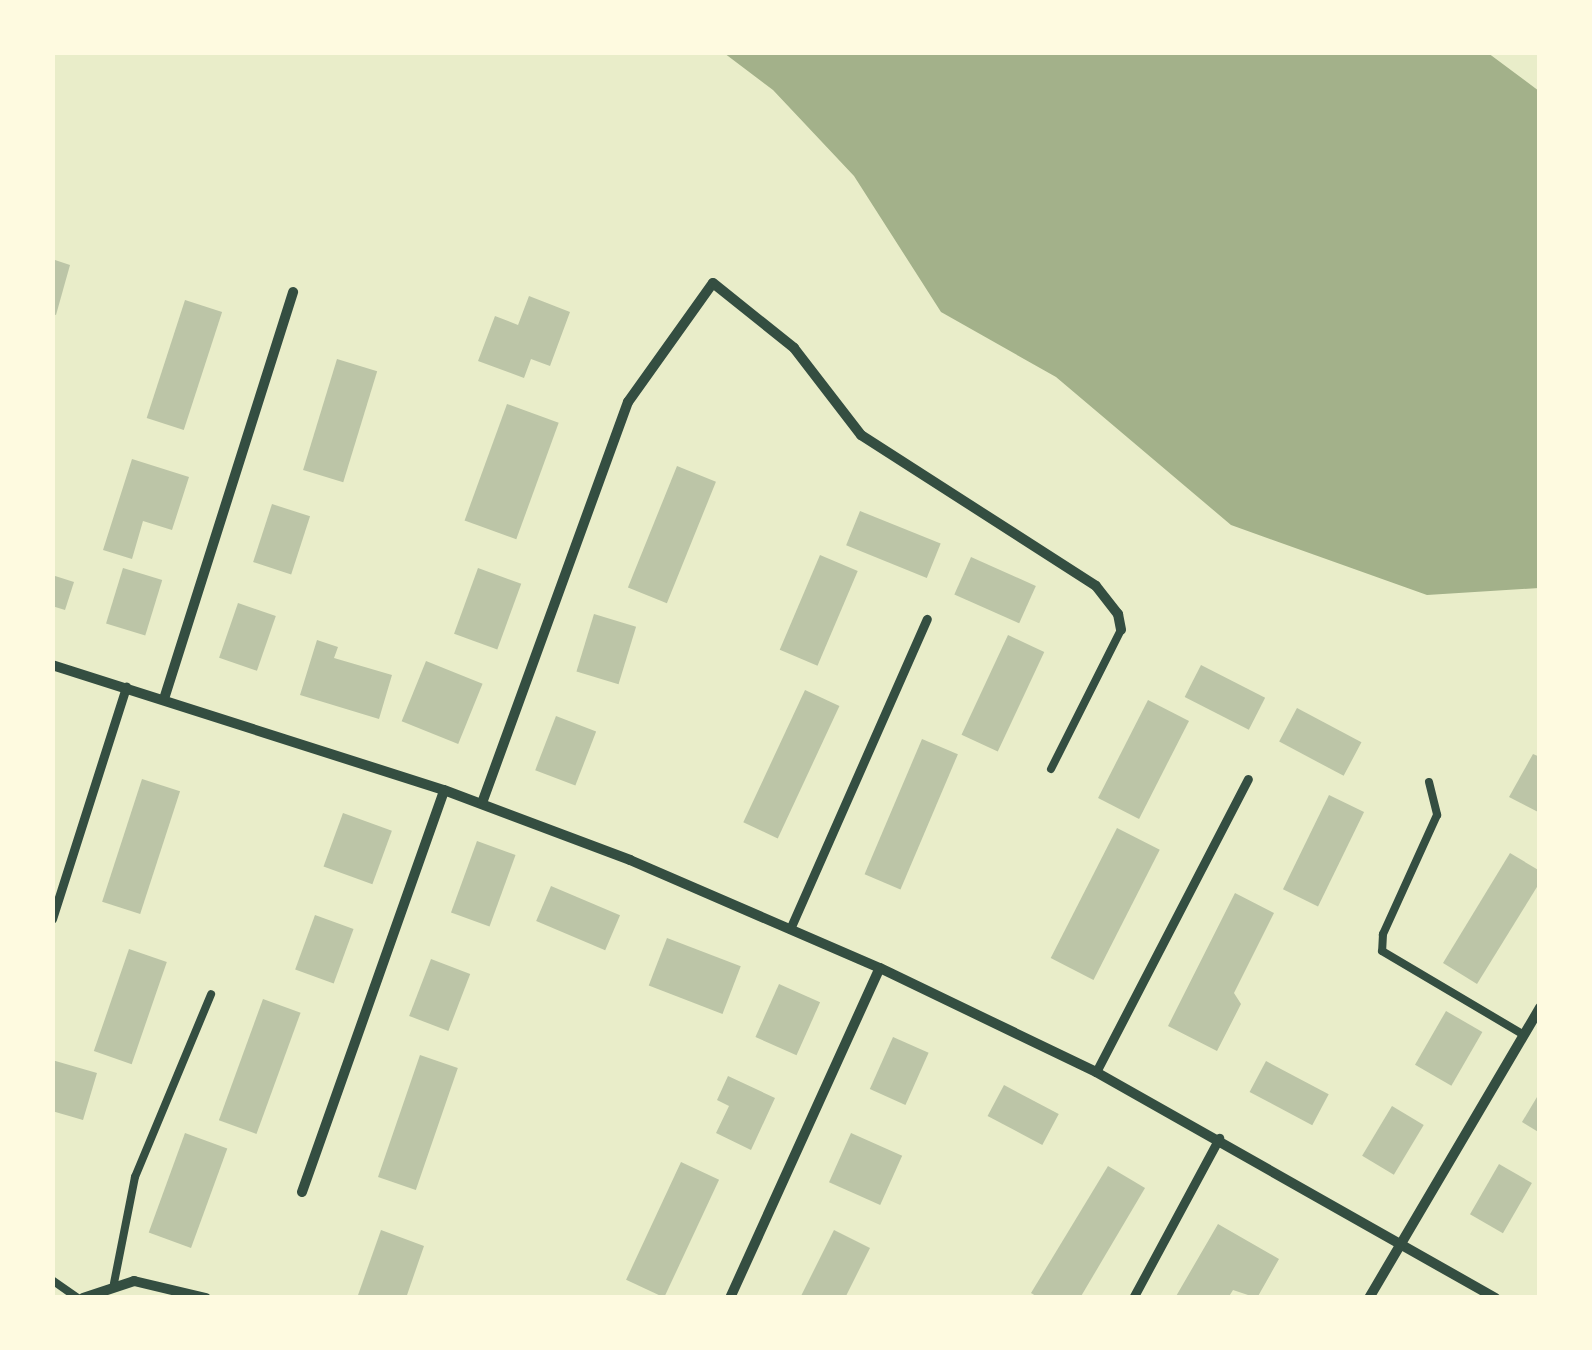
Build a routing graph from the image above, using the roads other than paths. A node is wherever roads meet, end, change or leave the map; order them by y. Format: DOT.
graph roads {
  1 [pos="293,292"];
  2 [pos="927,619"];
  3 [pos="1121,630"];
  4 [pos="52,665"];
  5 [pos="126,687"];
  6 [pos="164,699"];
  7 [pos="1051,769"];
  8 [pos="1248,779"];
  9 [pos="1429,782"];
  10 [pos="444,790"];
  11 [pos="482,804"];
  12 [pos="52,919"];
  13 [pos="790,929"];
  14 [pos="880,968"];
  15 [pos="211,994"];
  16 [pos="1540,1008"];
  17 [pos="1524,1035"];
  18 [pos="1096,1072"];
  19 [pos="1220,1138"];
  20 [pos="302,1192"];
  21 [pos="1402,1243"];
  22 [pos="52,1280"];
  23 [pos="114,1283"];
  24 [pos="80,1298"];
  25 [pos="206,1298"];
  26 [pos="730,1298"];
  27 [pos="1133,1298"];
  28 [pos="1369,1298"];
  29 [pos="1496,1298"];
  1 -- 6 [label="street"];
  2 -- 13 [label="street"];
  3 -- 7 [label="lane"];
  3 -- 11 [label="street"];
  4 -- 5 [label="street"];
  5 -- 6 [label="street"];
  5 -- 12 [label="street"];
  6 -- 10 [label="street"];
  8 -- 18 [label="street"];
  9 -- 17 [label="lane"];
  10 -- 11 [label="street"];
  10 -- 20 [label="street"];
  11 -- 13 [label="street"];
  13 -- 14 [label="street"];
  14 -- 18 [label="street"];
  14 -- 26 [label="street"];
  15 -- 23 [label="lane"];
  16 -- 17 [label="street"];
  17 -- 21 [label="street"];
  18 -- 19 [label="street"];
  19 -- 21 [label="street"];
  19 -- 27 [label="street"];
  21 -- 28 [label="street"];
  21 -- 29 [label="street"];
  22 -- 24 [label="lane"];
  23 -- 24 [label="street"];
  23 -- 25 [label="street"];
}
